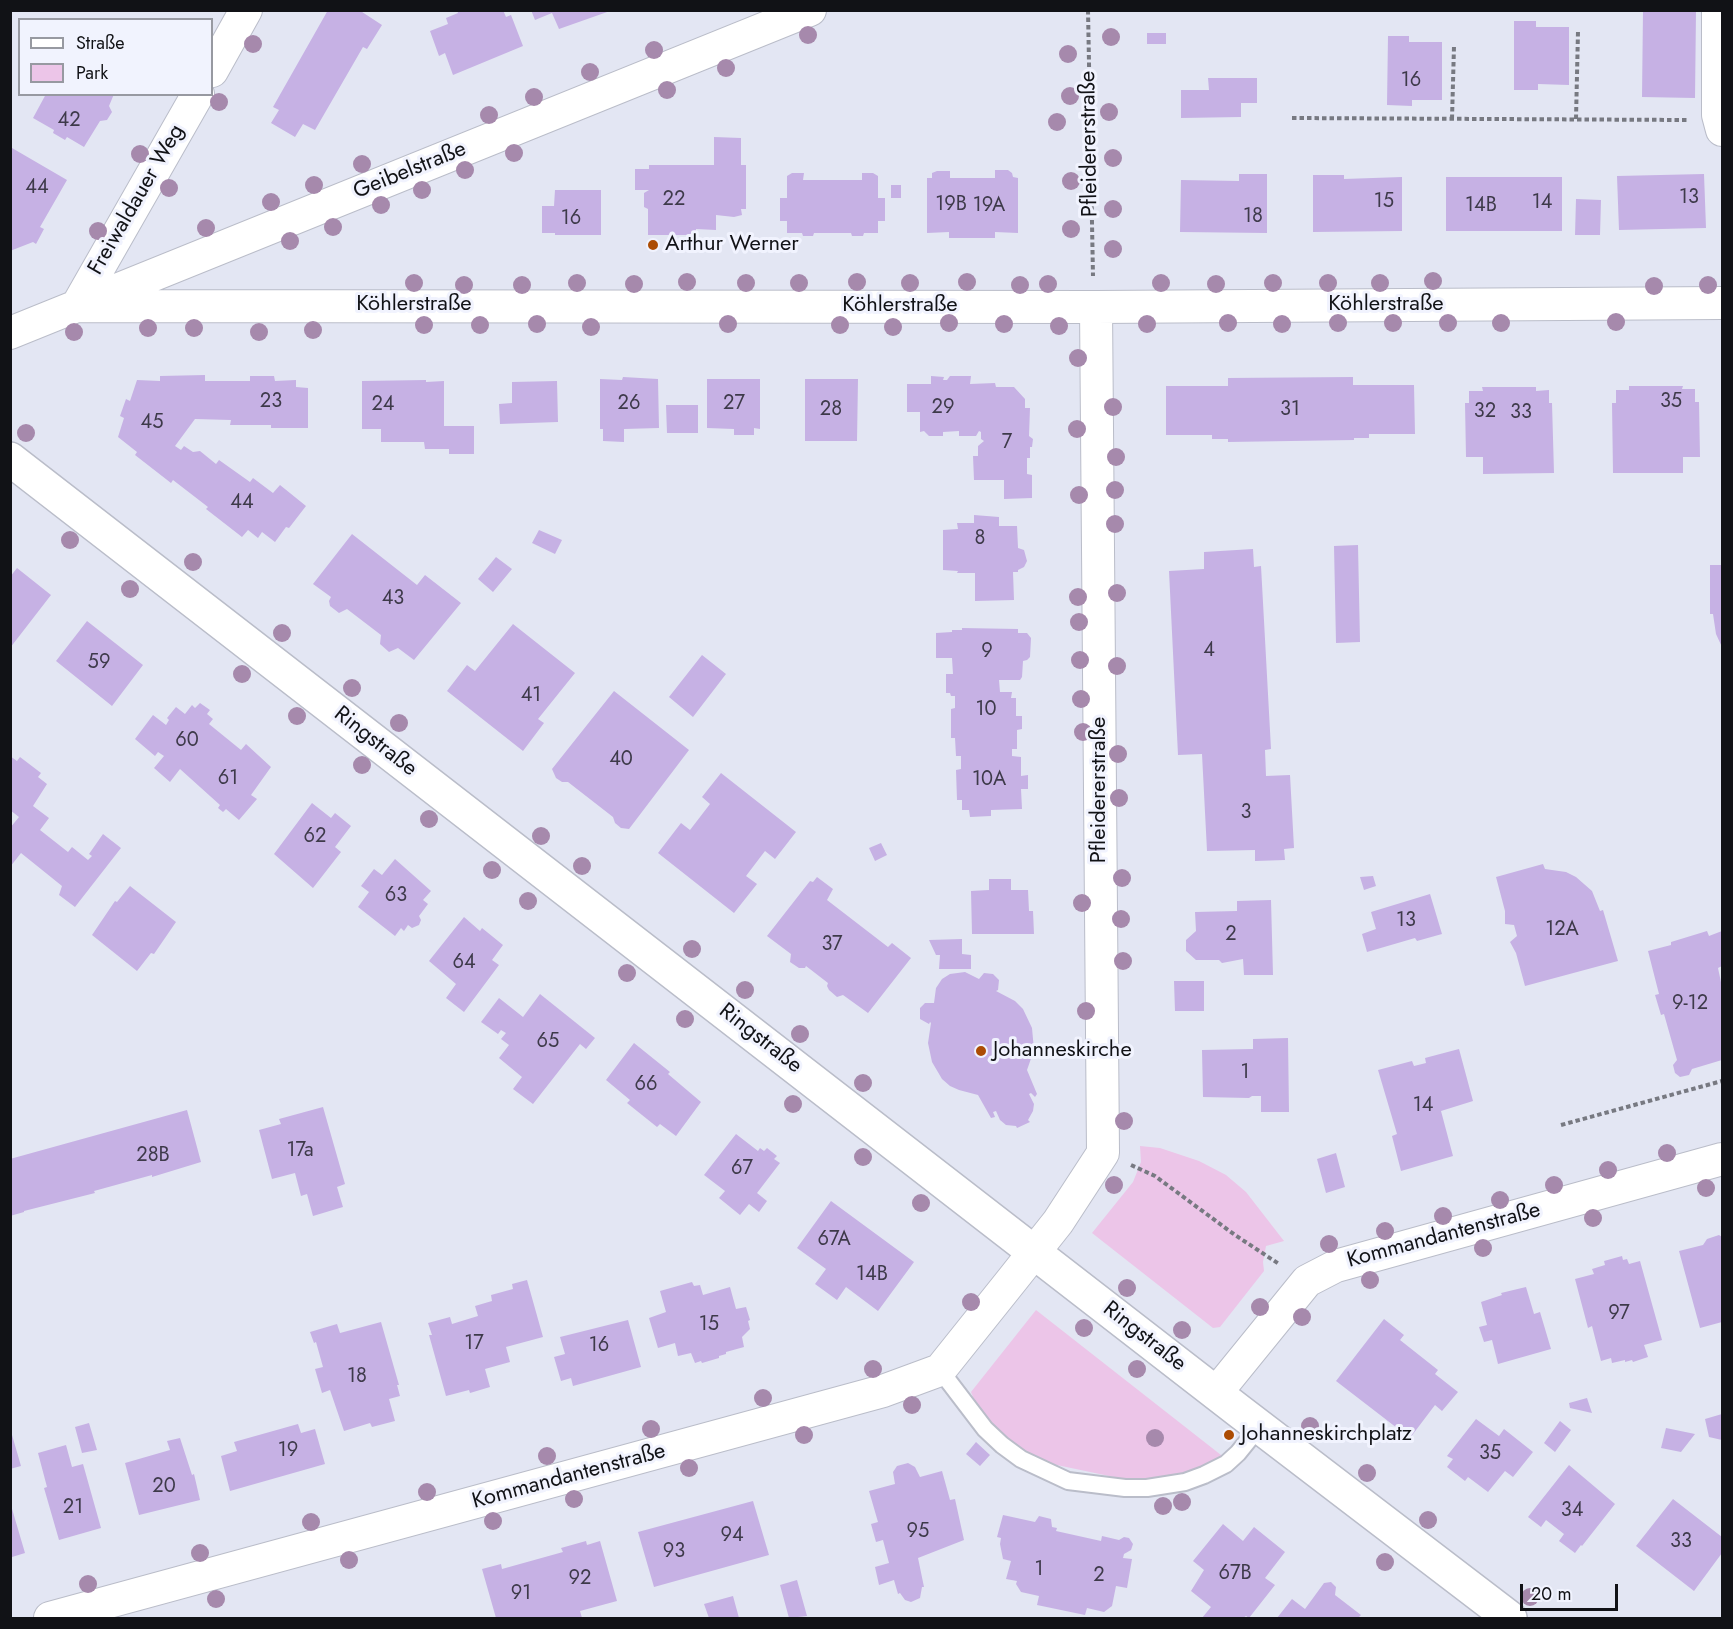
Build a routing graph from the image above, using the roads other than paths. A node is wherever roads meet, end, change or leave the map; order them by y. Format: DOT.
graph roads {
  1 [pos="246,10"];
  2 [pos="810,10"];
  3 [pos="1718,10"];
  4 [pos="213,69"];
  5 [pos="197,96"];
  6 [pos="1722,130"];
  7 [pos="1094,292"];
  8 [pos="1722,303"];
  9 [pos="77,306"];
  10 [pos="10,333"];
  11 [pos="10,459"];
  12 [pos="1722,1159"];
  13 [pos="1035,1252"];
  14 [pos="940,1370"];
  15 [pos="1216,1393"];
  16 [pos="1259,1426"];
  17 [pos="50,1618"];
  18 [pos="1509,1618"];
  1 -- 4 [label="street"];
  2 -- 9 [label="street, Geibelstraße"];
  3 -- 6 [label="street"];
  5 -- 9 [label="street, Freiwaldauer Weg"];
  7 -- 8 [label="street, Köhlerstraße"];
  7 -- 9 [label="street, Köhlerstraße"];
  7 -- 13 [label="street, Pfleidererstraße"];
  9 -- 10 [label="street, Geibelstraße"];
  11 -- 13 [label="street, Ringstraße"];
  12 -- 15 [label="street, Kommandantenstraße"];
  13 -- 14 [label="street"];
  13 -- 15 [label="street, Ringstraße"];
  14 -- 16 [label="lane"];
  14 -- 17 [label="street, Kommandantenstraße"];
  15 -- 16 [label="street, Ringstraße"];
  16 -- 18 [label="street, Ringstraße"];
}
